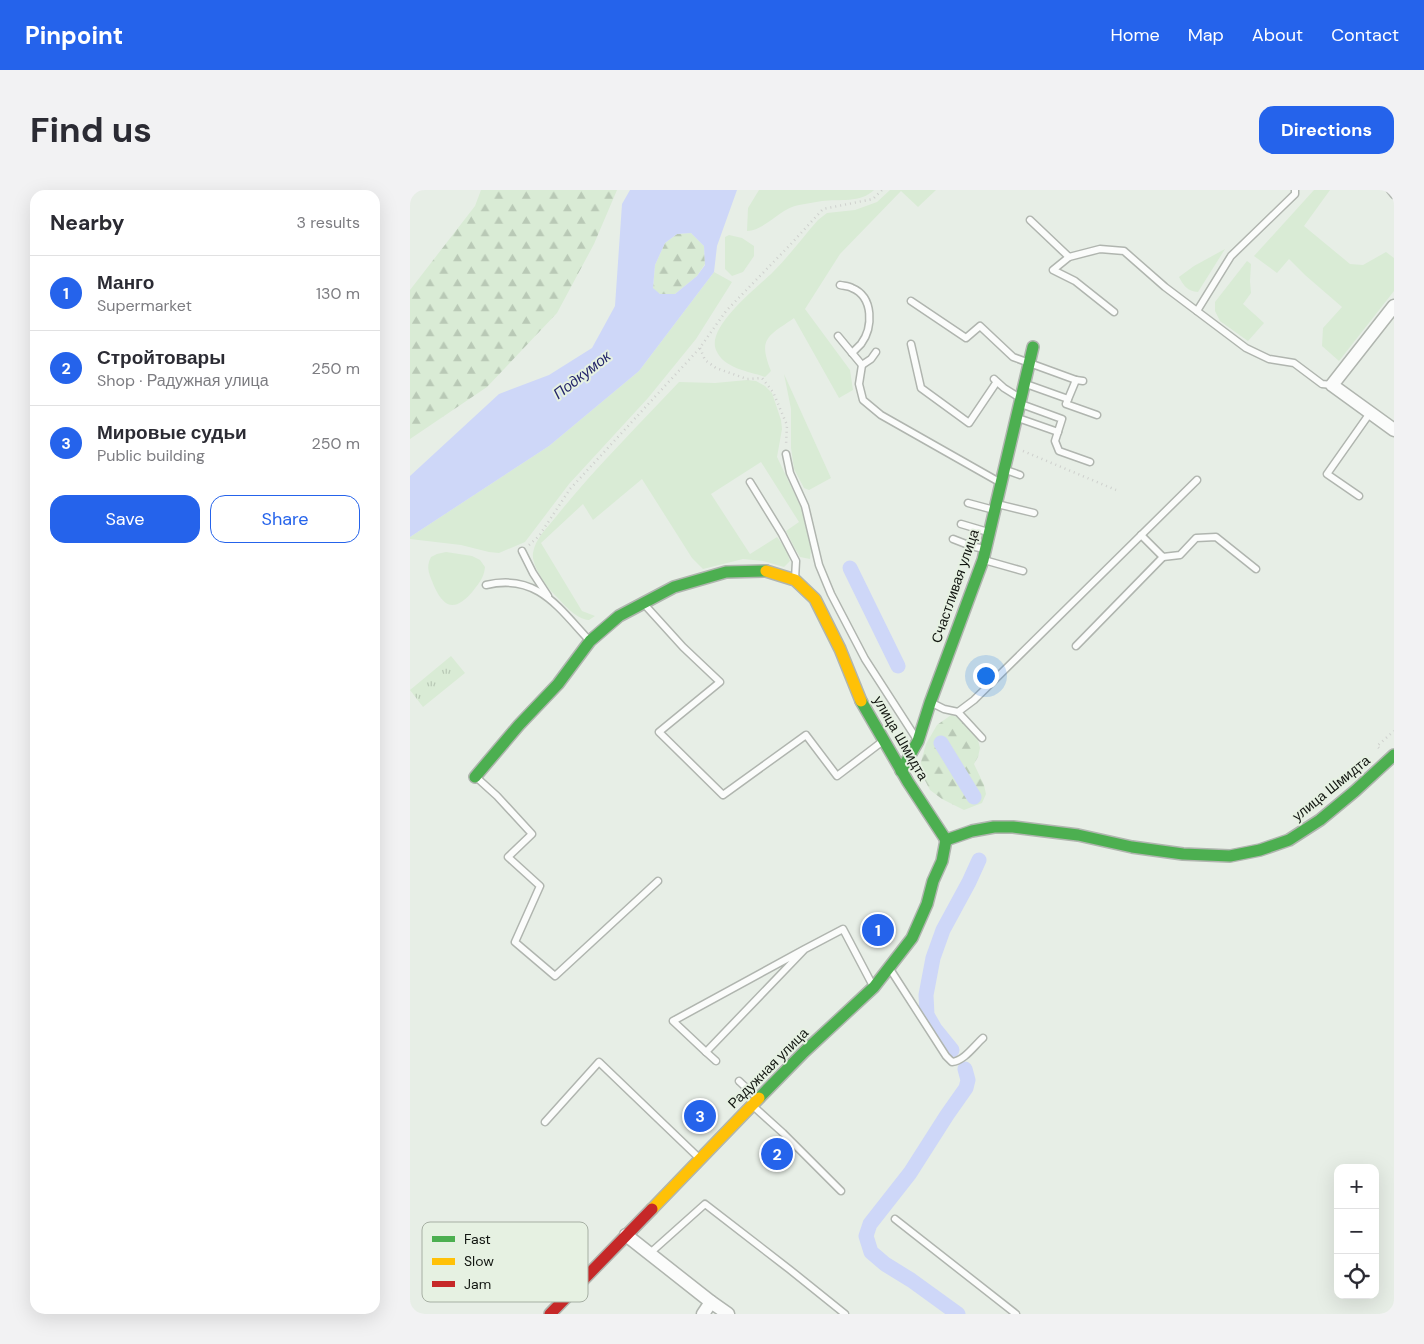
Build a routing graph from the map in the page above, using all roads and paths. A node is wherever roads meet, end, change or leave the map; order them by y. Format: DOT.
graph roads {
  1 [pos="882,190"];
  2 [pos="1295,190"];
  3 [pos="1390,190"];
  4 [pos="1394,195"];
  5 [pos="1030,220"];
  6 [pos="1069,257"];
  7 [pos="840,285"];
  8 [pos="911,301"];
  9 [pos="1394,306"];
  10 [pos="1197,311"];
  11 [pos="1114,312"];
  12 [pos="838,336"];
  13 [pos="910,344"];
  14 [pos="1033,347"];
  15 [pos="700,348"];
  16 [pos="876,352"];
  17 [pos="852,353"];
  18 [pos="1030,363"];
  19 [pos="862,365"];
  20 [pos="1076,380"];
  21 [pos="1083,381"];
  22 [pos="1025,383"];
  23 [pos="1332,385"];
  24 [pos="1068,399"];
  25 [pos="1021,401"];
  26 [pos="1370,413"];
  27 [pos="1097,415"];
  28 [pos="1017,418"];
  29 [pos="1394,430"];
  30 [pos="1058,432"];
  31 [pos="1011,446"];
  32 [pos="786,454"];
  33 [pos="1090,462"];
  34 [pos="1005,470"];
  35 [pos="1020,475"];
  36 [pos="1198,480"];
  37 [pos="750,482"];
  38 [pos="1002,484"];
  39 [pos="1116,490"];
  40 [pos="1359,496"];
  41 [pos="968,503"];
  42 [pos="996,507"];
  43 [pos="1034,513"];
  44 [pos="960,524"];
  45 [pos="990,532"];
  46 [pos="1141,535"];
  47 [pos="953,540"];
  48 [pos="522,551"];
  49 [pos="984,555"];
  50 [pos="1164,557"];
  51 [pos="1256,569"];
  52 [pos="1023,571"];
  53 [pos="795,580"];
  54 [pos="486,584"];
  55 [pos="549,598"];
  56 [pos="644,603"];
  57 [pos="590,641"];
  58 [pos="1076,646"];
  59 [pos="930,703"];
  60 [pos="958,712"];
  61 [pos="982,738"];
  62 [pos="884,740"];
  63 [pos="918,741"];
  64 [pos="1394,755"];
  65 [pos="901,771"];
  66 [pos="475,777"];
  67 [pos="946,840"];
  68 [pos="658,881"];
  69 [pos="805,949"];
  70 [pos="889,968"];
  71 [pos="874,987"];
  72 [pos="983,1038"];
  73 [pos="706,1052"];
  74 [pos="716,1060"];
  75 [pos="739,1081"];
  76 [pos="755,1102"];
  77 [pos="545,1122"];
  78 [pos="700,1159"];
  79 [pos="841,1191"];
  80 [pos="895,1219"];
  81 [pos="626,1235"];
  82 [pos="649,1254"];
  83 [pos="588,1274"];
  84 [pos="562,1302"];
  85 [pos="710,1302"];
  86 [pos="550,1314"];
  87 [pos="704,1314"];
  88 [pos="728,1314"];
  89 [pos="845,1314"];
  90 [pos="1016,1314"];
  1 -- 15 [label="path"];
  2 -- 10 [label="lane"];
  3 -- 4 [label="lane"];
  5 -- 6 [label="lane"];
  6 -- 10 [label="lane"];
  6 -- 11 [label="lane"];
  7 -- 17 [label="lane"];
  8 -- 18 [label="lane"];
  9 -- 23 [label="street"];
  10 -- 23 [label="lane"];
  12 -- 17 [label="lane"];
  13 -- 25 [label="lane"];
  14 -- 18 [label="street, Счастливая улица"];
  15 -- 32 [label="path"];
  15 -- 48 [label="path"];
  16 -- 19 [label="lane"];
  17 -- 19 [label="lane"];
  18 -- 20 [label="lane"];
  18 -- 22 [label="street, Счастливая улица"];
  19 -- 38 [label="lane"];
  20 -- 21 [label="lane"];
  20 -- 24 [label="lane"];
  22 -- 24 [label="lane"];
  22 -- 25 [label="street, Счастливая улица"];
  23 -- 26 [label="street"];
  24 -- 27 [label="lane"];
  25 -- 28 [label="street, Счастливая улица"];
  25 -- 30 [label="lane"];
  26 -- 29 [label="street"];
  26 -- 40 [label="lane"];
  28 -- 30 [label="lane"];
  28 -- 31 [label="street, Счастливая улица"];
  30 -- 33 [label="lane"];
  31 -- 34 [label="street, Счастливая улица"];
  31 -- 39 [label="path"];
  32 -- 63 [label="lane"];
  34 -- 35 [label="lane"];
  34 -- 38 [label="street, Счастливая улица"];
  36 -- 46 [label="lane"];
  37 -- 53 [label="lane"];
  38 -- 42 [label="street, Счастливая улица"];
  41 -- 42 [label="lane"];
  42 -- 43 [label="lane"];
  42 -- 45 [label="street, Счастливая улица"];
  44 -- 45 [label="lane"];
  45 -- 49 [label="street, Счастливая улица"];
  46 -- 50 [label="lane"];
  46 -- 60 [label="lane"];
  47 -- 49 [label="lane"];
  48 -- 55 [label="lane"];
  49 -- 52 [label="lane"];
  49 -- 59 [label="street, Счастливая улица"];
  50 -- 51 [label="lane"];
  50 -- 58 [label="lane"];
  53 -- 56 [label="street, улица Шмидта"];
  53 -- 62 [label="street, улица Шмидта"];
  54 -- 55 [label="lane"];
  55 -- 57 [label="lane"];
  56 -- 57 [label="street, улица Шмидта"];
  56 -- 62 [label="lane"];
  57 -- 66 [label="street, улица Шмидта"];
  59 -- 60 [label="lane"];
  59 -- 63 [label="street, Счастливая улица"];
  60 -- 61 [label="lane"];
  62 -- 65 [label="street, улица Шмидта"];
  63 -- 65 [label="street, Счастливая улица"];
  64 -- 67 [label="street, улица Шмидта"];
  65 -- 67 [label="street, улица Шмидта"];
  66 -- 68 [label="lane"];
  67 -- 70 [label="street, Радужная улица"];
  69 -- 71 [label="lane"];
  69 -- 73 [label="lane"];
  69 -- 73 [label="lane"];
  70 -- 71 [label="street, Радужная улица"];
  70 -- 72 [label="lane"];
  71 -- 76 [label="street, Радужная улица"];
  73 -- 74 [label="lane"];
  75 -- 76 [label="lane"];
  76 -- 78 [label="street, Радужная улица"];
  76 -- 79 [label="lane"];
  77 -- 78 [label="lane"];
  78 -- 81 [label="street, Радужная улица"];
  80 -- 90 [label="lane"];
  81 -- 82 [label="street"];
  81 -- 83 [label="street, Радужная улица"];
  82 -- 85 [label="street"];
  82 -- 89 [label="lane"];
  84 -- 86 [label="street, Радужная улица"];
  85 -- 87 [label="street"];
  85 -- 88 [label="street"];
}
